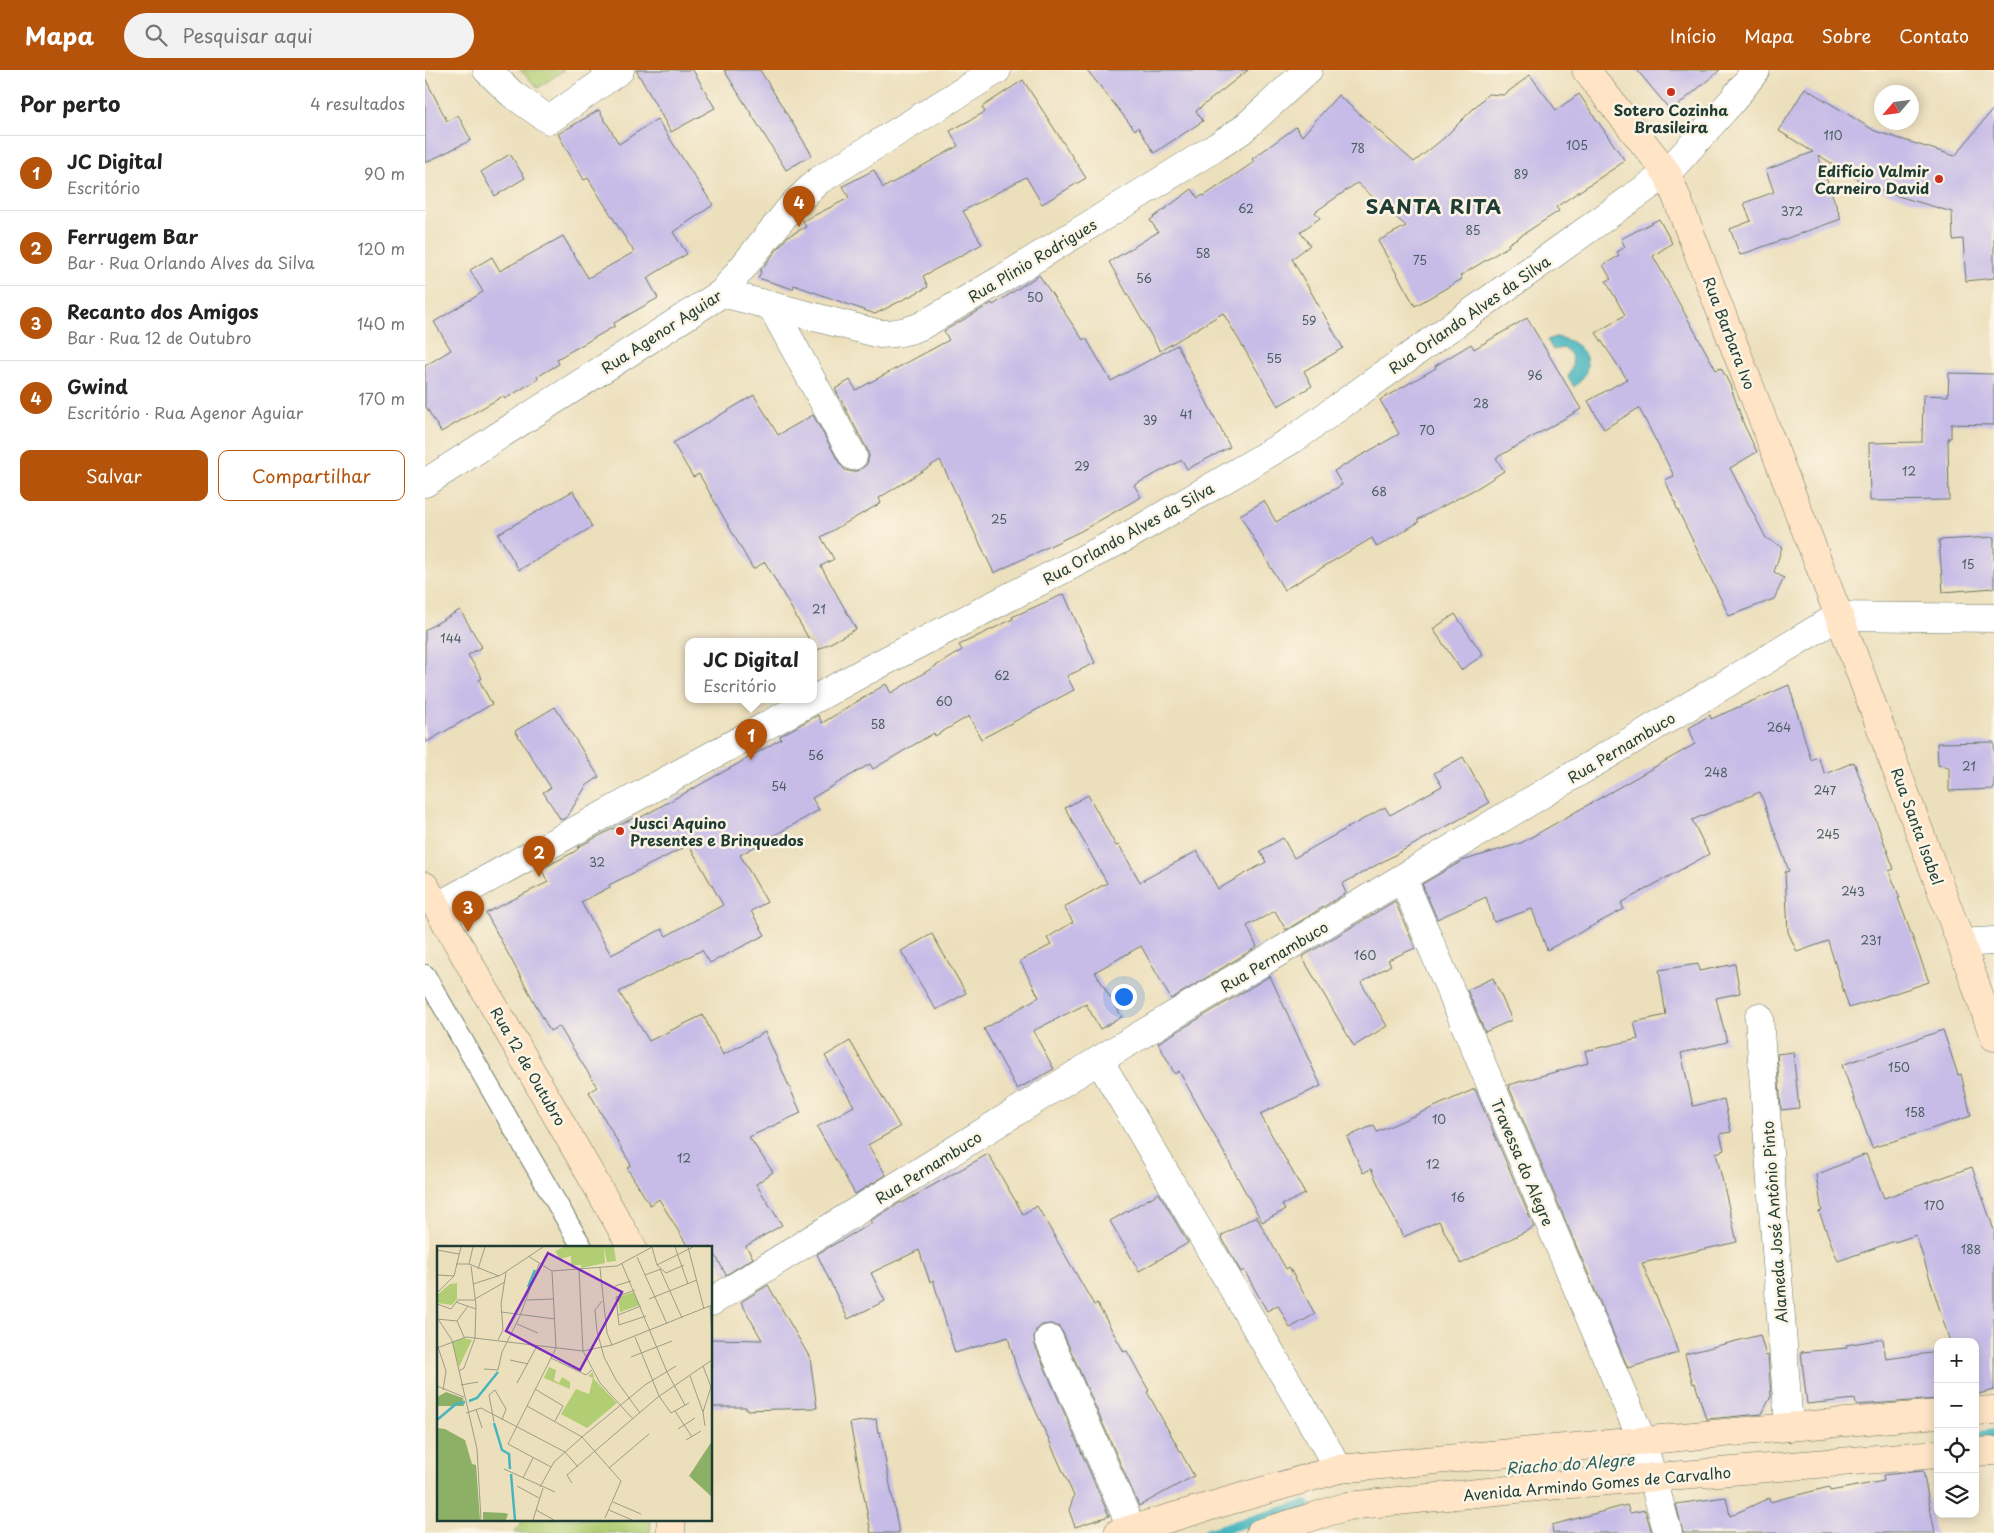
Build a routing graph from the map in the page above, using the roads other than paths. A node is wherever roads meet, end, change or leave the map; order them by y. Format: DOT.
graph roads {
  1 [pos="487,70"];
  2 [pos="620,70"];
  3 [pos="997,70"];
  4 [pos="1307,70"];
  5 [pos="1586,70"];
  6 [pos="1756,70"];
  7 [pos="1667,173"];
  8 [pos="722,293"];
  9 [pos="772,307"];
  10 [pos="853,456"];
  11 [pos="425,483"];
  12 [pos="1839,616"];
  13 [pos="1994,618"];
  14 [pos="817,697"];
  15 [pos="805,703"];
  16 [pos="1403,879"];
  17 [pos="429,902"];
  18 [pos="1994,942"];
  19 [pos="1961,943"];
  20 [pos="425,975"];
  21 [pos="1759,1017"];
  22 [pos="1994,1037"];
  23 [pos="1099,1060"];
  24 [pos="581,1246"];
  25 [pos="631,1246"];
  26 [pos="713,1301"];
  27 [pos="1049,1339"];
  28 [pos="1994,1410"];
  29 [pos="1979,1411"];
  30 [pos="1934,1414"];
  31 [pos="1789,1427"];
  32 [pos="1643,1443"];
  33 [pos="1994,1451"];
  34 [pos="1979,1452"];
  35 [pos="1934,1454"];
  36 [pos="1339,1470"];
  37 [pos="1652,1476"];
  38 [pos="671,1520"];
  39 [pos="1125,1531"];
  40 [pos="671,1533"];
  41 [pos="1260,1533"];
  42 [pos="1668,1533"];
  1 -- 2 [label="street"];
  3 -- 8 [label="street, Rua Agenor Aguiar"];
  4 -- 9 [label="street, Rua Plinio Rodrigues"];
  5 -- 7 [label="street, Rua Barbara Ivo"];
  6 -- 7 [label="street, Rua Orlando Alves da Silva"];
  7 -- 12 [label="street, Rua Barbara Ivo"];
  7 -- 14 [label="street, Rua Orlando Alves da Silva"];
  8 -- 9 [label="street, Rua Plinio Rodrigues"];
  8 -- 11 [label="street, Rua Agenor Aguiar"];
  9 -- 10 [label="street"];
  12 -- 13 [label="street"];
  12 -- 16 [label="street, Rua Pernambuco"];
  12 -- 19 [label="street, Rua Santa Isabel"];
  15 -- 17 [label="street, Rua Orlando Alves da Silva"];
  16 -- 23 [label="street, Rua Pernambuco"];
  16 -- 32 [label="street, Travessa do Alegre"];
  17 -- 25 [label="street, Rua 12 de Outubro"];
  18 -- 19 [label="street"];
  19 -- 22 [label="street, Rua Santa Isabel"];
  20 -- 24 [label="lane"];
  21 -- 31 [label="street, Alameda José Antônio Pinto"];
  23 -- 26 [label="street, Rua Pernambuco"];
  23 -- 36 [label="street"];
  27 -- 39 [label="street"];
  28 -- 29 [label="street"];
  30 -- 31 [label="street"];
  31 -- 32 [label="street"];
  32 -- 36 [label="street"];
  32 -- 37 [label="street, Travessa do Alegre"];
  33 -- 34 [label="street"];
  35 -- 37 [label="street, Avenida Armindo Gomes de Carvalho"];
  36 -- 39 [label="street"];
  37 -- 41 [label="street, Avenida Armindo Gomes de Carvalho"];
  37 -- 42 [label="street"];
  38 -- 40 [label="street"];
}
